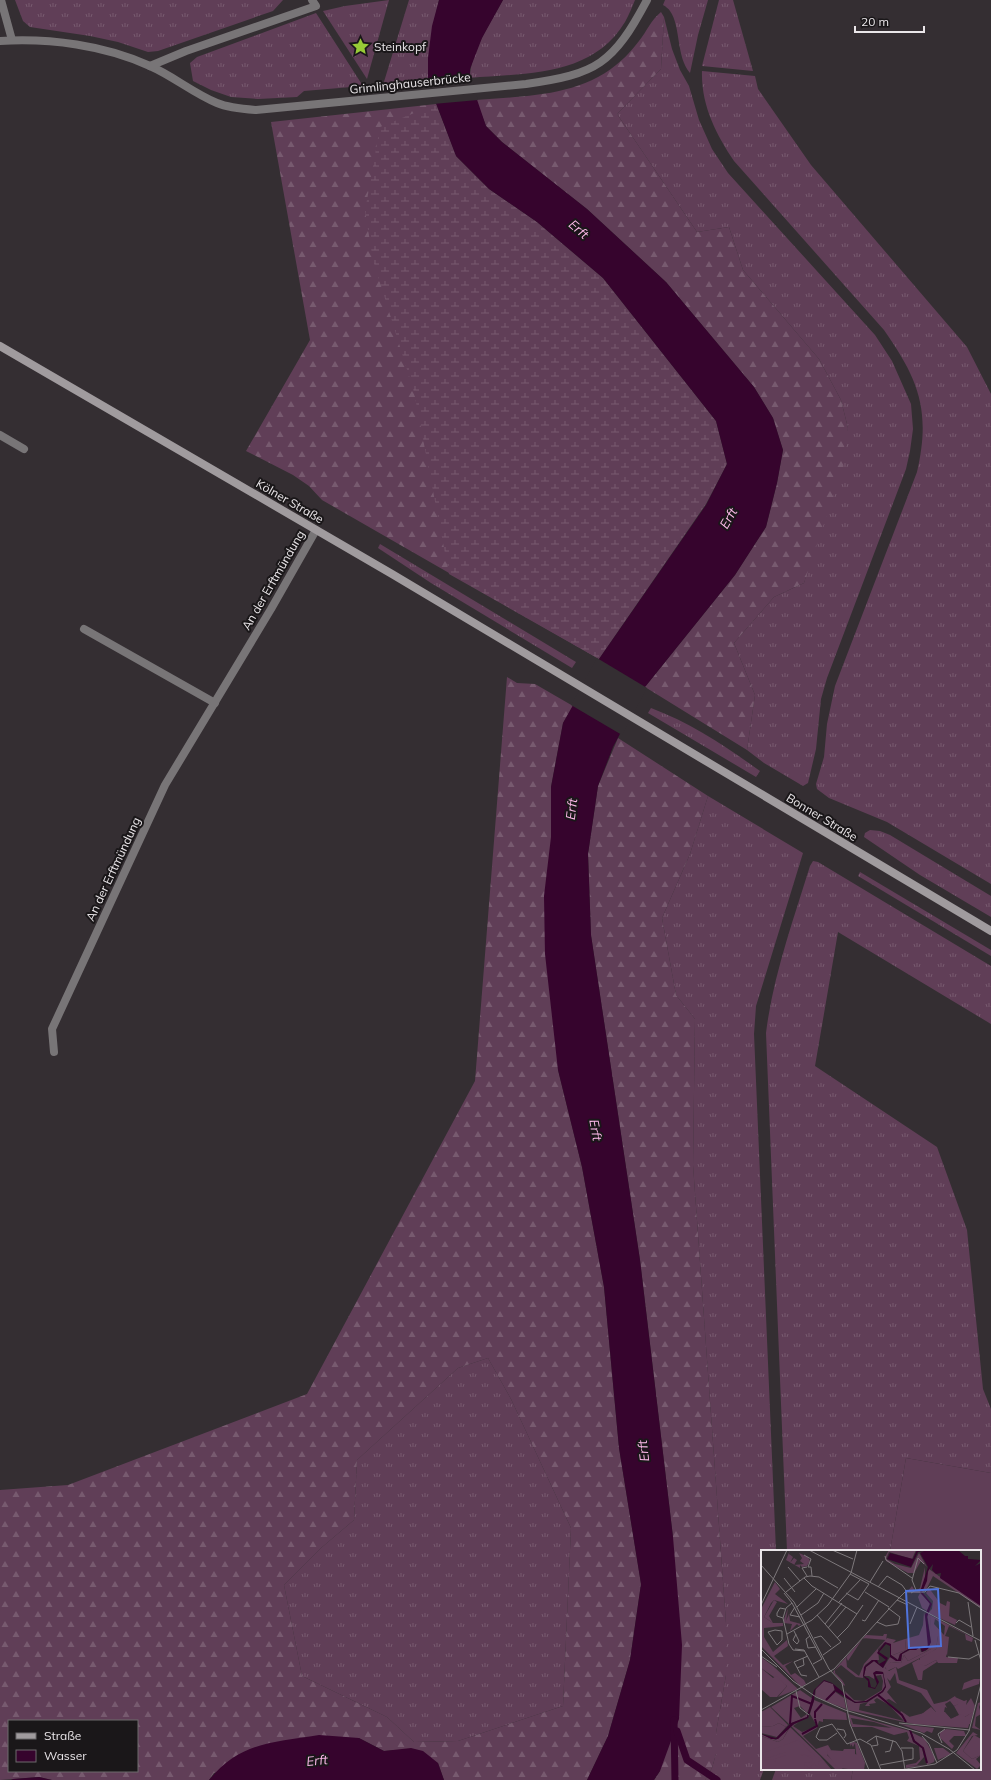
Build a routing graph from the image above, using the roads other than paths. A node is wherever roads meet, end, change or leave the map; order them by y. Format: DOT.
graph roads {
  1 [pos="1,0"];
  2 [pos="312,0"];
  3 [pos="647,0"];
  4 [pos="12,40"];
  5 [pos="0,41"];
  6 [pos="150,66"];
  7 [pos="0,346"];
  8 [pos="0,434"];
  9 [pos="24,449"];
  10 [pos="316,530"];
  11 [pos="84,629"];
  12 [pos="214,703"];
  13 [pos="641,722"];
  14 [pos="991,931"];
  15 [pos="54,1052"];
  1 -- 4 [label="street"];
  2 -- 6 [label="street"];
  3 -- 6 [label="street, Grimlinghauserbrücke"];
  4 -- 5 [label="street, Grimlinghauserbrücke"];
  4 -- 6 [label="street, Grimlinghauserbrücke"];
  7 -- 10 [label="main road, Kölner Straße"];
  8 -- 9 [label="street"];
  10 -- 12 [label="street, An der Erftmündung"];
  10 -- 13 [label="main road, Kölner Straße"];
  11 -- 12 [label="street"];
  12 -- 15 [label="street, An der Erftmündung"];
  13 -- 14 [label="main road, Bonner Straße"];
}
